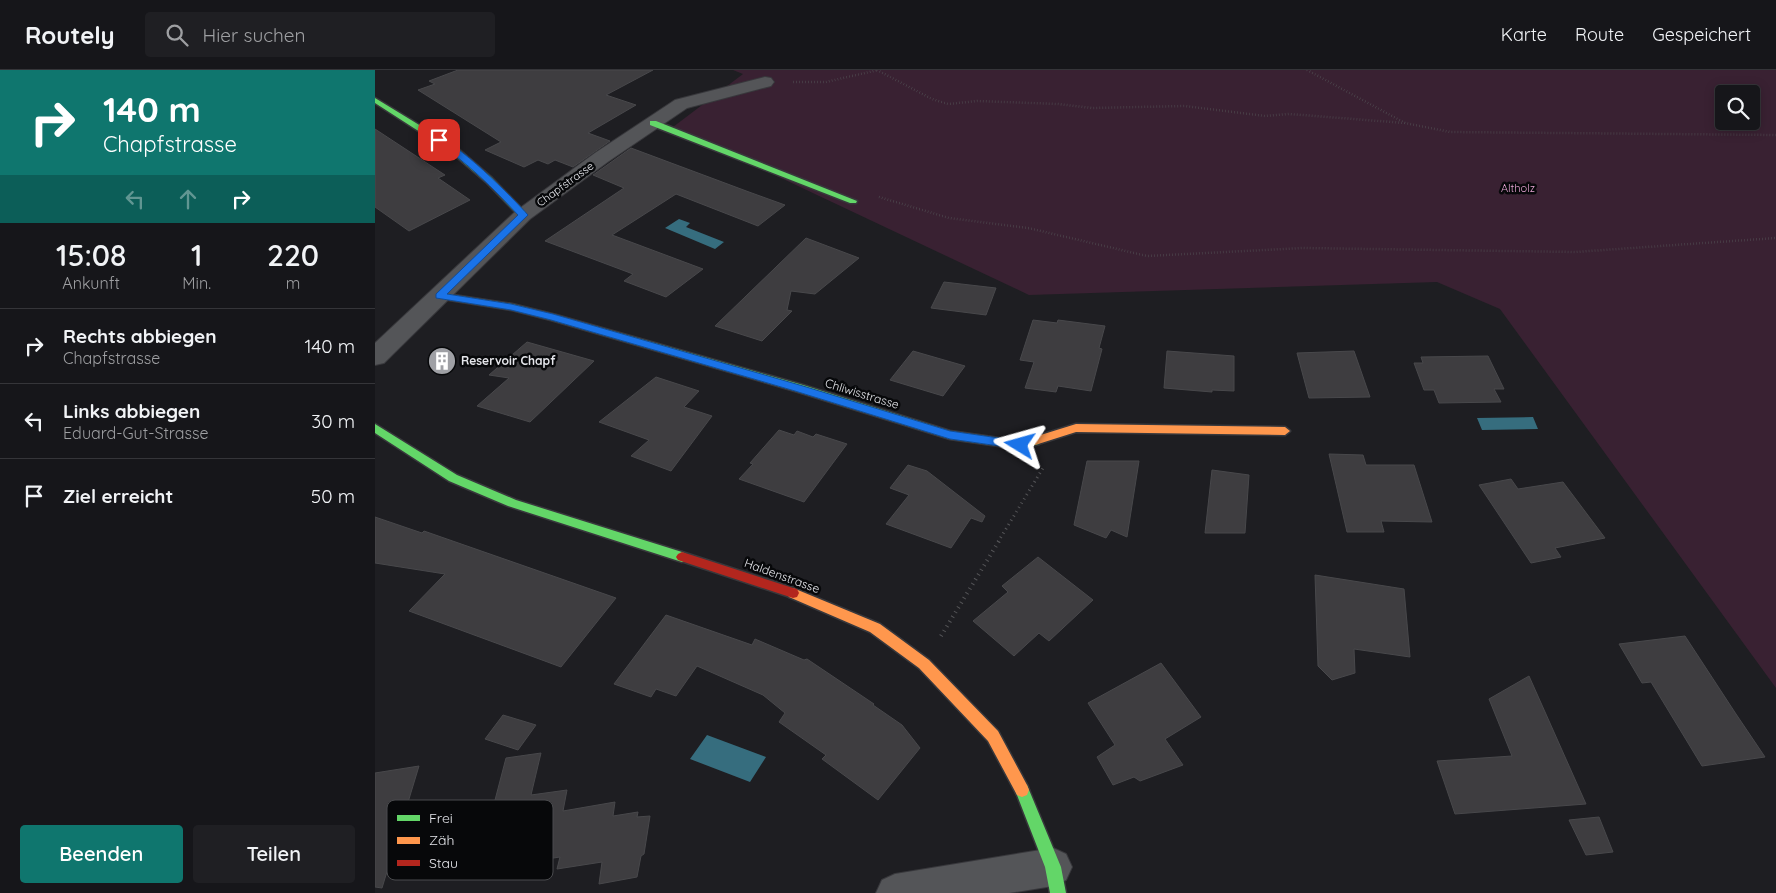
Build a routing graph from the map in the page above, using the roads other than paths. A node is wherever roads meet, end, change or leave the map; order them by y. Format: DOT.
graph roads {
  1 [pos="765,82"];
  2 [pos="375,100"];
  3 [pos="653,123"];
  4 [pos="853,201"];
  5 [pos="523,215"];
  6 [pos="440,296"];
  7 [pos="375,358"];
  8 [pos="375,428"];
  9 [pos="1285,431"];
  10 [pos="1056,880"];
  11 [pos="895,893"];
  1 -- 3 [label="street, Chapfstrasse"];
  2 -- 5 [label="street"];
  3 -- 4 [label="street"];
  3 -- 5 [label="street, Chapfstrasse"];
  5 -- 6 [label="street, Chapfstrasse"];
  6 -- 7 [label="street, Chapfstrasse"];
  6 -- 9 [label="street, Chliwisstrasse"];
  8 -- 10 [label="street, Haldenstrasse"];
  10 -- 11 [label="street"];
}
